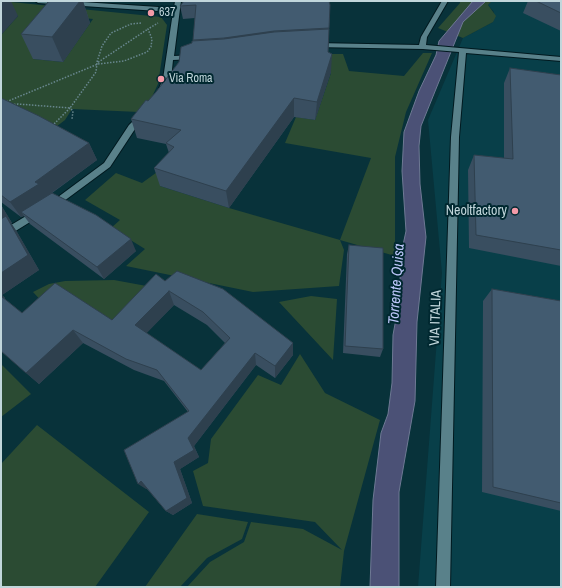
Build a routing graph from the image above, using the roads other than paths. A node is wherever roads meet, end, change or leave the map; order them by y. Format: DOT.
graph roads {
  1 [pos="38,1"];
  2 [pos="178,1"];
  3 [pos="445,1"];
  4 [pos="177,10"];
  5 [pos="309,45"];
  6 [pos="423,47"];
  7 [pos="463,50"];
  8 [pos="200,57"];
  9 [pos="170,58"];
  10 [pos="561,59"];
  11 [pos="160,99"];
  12 [pos="148,110"];
  13 [pos="1,236"];
  14 [pos="442,587"];
  1 -- 4 [label="street"];
  2 -- 4 [label="street"];
  3 -- 6 [label="street"];
  4 -- 9 [label="street"];
  5 -- 6 [label="street"];
  6 -- 7 [label="street"];
  7 -- 10 [label="street"];
  7 -- 14 [label="street, VIA ITALIA"];
  8 -- 9 [label="street"];
  9 -- 11 [label="street"];
  12 -- 13 [label="street"];
}
